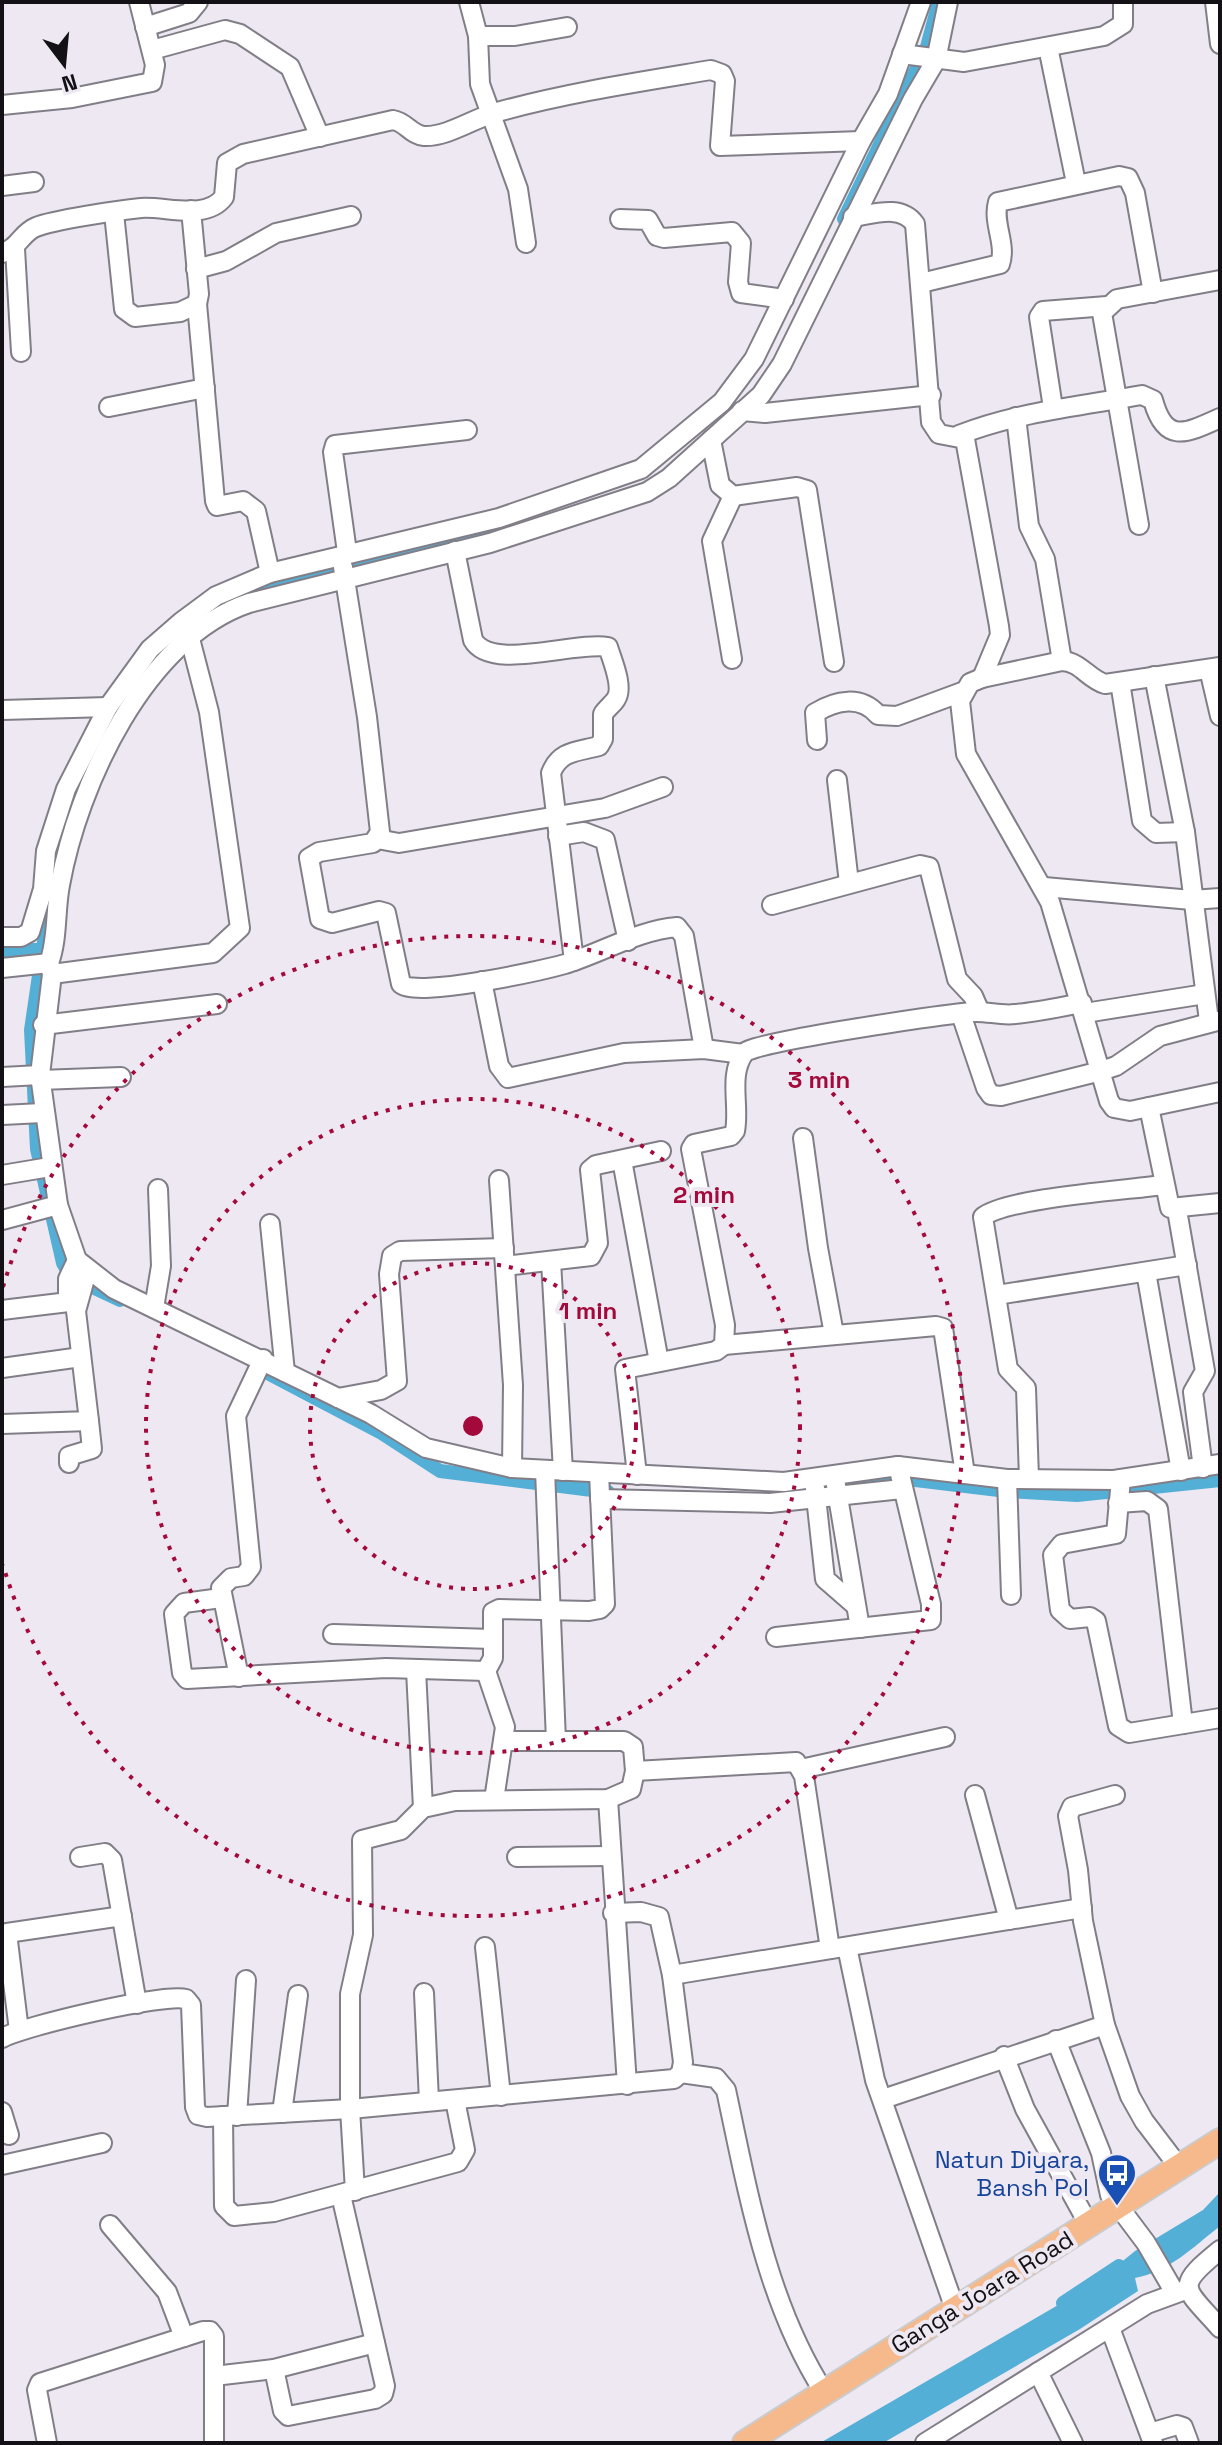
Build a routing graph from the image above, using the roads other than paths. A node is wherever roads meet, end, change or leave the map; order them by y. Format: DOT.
graph roads {
  1 [pos="139,2"];
  2 [pos="198,2"];
  3 [pos="469,2"];
  4 [pos="921,2"];
  5 [pos="948,2"];
  6 [pos="1123,2"];
  7 [pos="1215,2"];
  8 [pos="145,27"];
  9 [pos="567,27"];
  10 [pos="478,36"];
  11 [pos="1220,44"];
  12 [pos="1048,47"];
  13 [pos="152,50"];
  14 [pos="920,56"];
  15 [pos="2,105"];
  16 [pos="493,113"];
  17 [pos="320,137"];
  18 [pos="861,141"];
  19 [pos="34,182"];
  20 [pos="1076,183"];
  21 [pos="2,186"];
  22 [pos="191,210"];
  23 [pos="114,213"];
  24 [pos="351,216"];
  25 [pos="853,217"];
  26 [pos="620,219"];
  27 [pos="526,243"];
  28 [pos="9,251"];
  29 [pos="196,269"];
  30 [pos="1220,280"];
  31 [pos="921,283"];
  32 [pos="1153,293"];
  33 [pos="784,299"];
  34 [pos="197,304"];
  35 [pos="1107,306"];
  36 [pos="21,352"];
  37 [pos="205,388"];
  38 [pos="931,395"];
  39 [pos="1119,399"];
  40 [pos="109,407"];
  41 [pos="1053,408"];
  42 [pos="742,411"];
  43 [pos="1016,417"];
  44 [pos="1220,418"];
  45 [pos="467,430"];
  46 [pos="959,435"];
  47 [pos="711,440"];
  48 [pos="733,496"];
  49 [pos="1139,525"];
  50 [pos="455,551"];
  51 [pos="343,563"];
  52 [pos="270,573"];
  53 [pos="188,631"];
  54 [pos="732,659"];
  55 [pos="1062,661"];
  56 [pos="834,662"];
  57 [pos="1214,668"];
  58 [pos="1154,676"];
  59 [pos="982,678"];
  60 [pos="1120,682"];
  61 [pos="962,692"];
  62 [pos="108,707"];
  63 [pos="2,710"];
  64 [pos="1220,716"];
  65 [pos="817,740"];
  66 [pos="837,780"];
  67 [pos="663,787"];
  68 [pos="557,826"];
  69 [pos="1185,832"];
  70 [pos="377,839"];
  71 [pos="849,883"];
  72 [pos="1044,887"];
  73 [pos="1220,898"];
  74 [pos="1192,900"];
  75 [pos="772,905"];
  76 [pos="2,937"];
  77 [pos="628,941"];
  78 [pos="574,961"];
  79 [pos="44,967"];
  80 [pos="2,968"];
  81 [pos="482,981"];
  82 [pos="1205,994"];
  83 [pos="217,1004"];
  84 [pos="1083,1008"];
  85 [pos="980,1012"];
  86 [pos="961,1014"];
  87 [pos="1214,1021"];
  88 [pos="43,1025"];
  89 [pos="704,1049"];
  90 [pos="743,1054"];
  91 [pos="1101,1071"];
  92 [pos="35,1076"];
  93 [pos="2,1077"];
  94 [pos="121,1077"];
  95 [pos="1220,1092"];
  96 [pos="1149,1107"];
  97 [pos="36,1113"];
  98 [pos="2,1115"];
  99 [pos="803,1138"];
  100 [pos="661,1151"];
  101 [pos="622,1160"];
  102 [pos="42,1168"];
  103 [pos="2,1175"];
  104 [pos="499,1180"];
  105 [pos="1163,1185"];
  106 [pos="158,1189"];
  107 [pos="1220,1203"];
  108 [pos="51,1207"];
  109 [pos="1177,1210"];
  110 [pos="2,1220"];
  111 [pos="270,1224"];
  112 [pos="504,1257"];
  113 [pos="551,1261"];
  114 [pos="1187,1265"];
  115 [pos="1146,1272"];
  116 [pos="80,1280"];
  117 [pos="997,1295"];
  118 [pos="154,1308"];
  119 [pos="2,1310"];
  120 [pos="834,1334"];
  121 [pos="724,1345"];
  122 [pos="81,1357"];
  123 [pos="659,1362"];
  124 [pos="259,1367"];
  125 [pos="2,1368"];
  126 [pos="285,1372"];
  127 [pos="338,1398"];
  128 [pos="89,1421"];
  129 [pos="2,1424"];
  130 [pos="69,1463"];
  131 [pos="898,1466"];
  132 [pos="1212,1466"];
  133 [pos="512,1468"];
  134 [pos="1181,1471"];
  135 [pos="965,1474"];
  136 [pos="637,1475"];
  137 [pos="550,1478"];
  138 [pos="1007,1479"];
  139 [pos="1029,1479"];
  140 [pos="1121,1479"];
  141 [pos="600,1487"];
  142 [pos="826,1487"];
  143 [pos="902,1489"];
  144 [pos="1118,1503"];
  145 [pos="1011,1595"];
  146 [pos="221,1598"];
  147 [pos="856,1606"];
  148 [pos="552,1611"];
  149 [pos="860,1628"];
  150 [pos="333,1634"];
  151 [pos="776,1637"];
  152 [pos="492,1639"];
  153 [pos="416,1670"];
  154 [pos="486,1671"];
  155 [pos="239,1677"];
  156 [pos="1220,1718"];
  157 [pos="1183,1724"];
  158 [pos="945,1737"];
  159 [pos="505,1741"];
  160 [pos="556,1741"];
  161 [pos="801,1769"];
  162 [pos="635,1771"];
  163 [pos="975,1795"];
  164 [pos="1115,1795"];
  165 [pos="608,1799"];
  166 [pos="494,1800"];
  167 [pos="423,1808"];
  168 [pos="611,1856"];
  169 [pos="80,1857"];
  170 [pos="517,1857"];
  171 [pos="1082,1908"];
  172 [pos="613,1913"];
  173 [pos="122,1916"];
  174 [pos="1009,1920"];
  175 [pos="485,1947"];
  176 [pos="838,1948"];
  177 [pos="672,1975"];
  178 [pos="246,1980"];
  179 [pos="424,1993"];
  180 [pos="298,1995"];
  181 [pos="137,2004"];
  182 [pos="1105,2025"];
  183 [pos="10,2034"];
  184 [pos="1056,2040"];
  185 [pos="1004,2056"];
  186 [pos="681,2073"];
  187 [pos="627,2085"];
  188 [pos="501,2096"];
  189 [pos="883,2099"];
  190 [pos="455,2100"];
  191 [pos="429,2101"];
  192 [pos="350,2109"];
  193 [pos="2,2112"];
  194 [pos="282,2113"];
  195 [pos="230,2116"];
  196 [pos="9,2135"];
  197 [pos="1220,2141"];
  198 [pos="102,2143"];
  199 [pos="2,2165"];
  200 [pos="1179,2167"];
  201 [pos="348,2193"];
  202 [pos="1118,2207"];
  203 [pos="110,2225"];
  204 [pos="1089,2225"];
  205 [pos="1220,2250"];
  206 [pos="1182,2291"];
  207 [pos="955,2309"];
  208 [pos="1110,2328"];
  209 [pos="1220,2328"];
  210 [pos="184,2337"];
  211 [pos="375,2343"];
  212 [pos="274,2369"];
  213 [pos="1038,2372"];
  214 [pos="214,2376"];
  215 [pos="824,2392"];
  216 [pos="1151,2438"];
  217 [pos="930,2442"];
  218 [pos="47,2443"];
  219 [pos="214,2443"];
  220 [pos="745,2443"];
  221 [pos="1073,2443"];
  222 [pos="1189,2443"];
  1 -- 8 [label="street"];
  2 -- 8 [label="street"];
  3 -- 10 [label="street"];
  4 -- 14 [label="street"];
  5 -- 14 [label="street"];
  6 -- 12 [label="street"];
  7 -- 11 [label="street"];
  8 -- 13 [label="street"];
  9 -- 10 [label="street"];
  10 -- 16 [label="street"];
  12 -- 14 [label="street"];
  12 -- 20 [label="street"];
  13 -- 15 [label="street"];
  13 -- 17 [label="street"];
  14 -- 18 [label="street"];
  14 -- 25 [label="street"];
  16 -- 17 [label="street"];
  16 -- 18 [label="street"];
  16 -- 27 [label="street"];
  17 -- 22 [label="street"];
  18 -- 33 [label="street"];
  19 -- 21 [label="street"];
  20 -- 31 [label="street"];
  20 -- 32 [label="street"];
  22 -- 23 [label="street"];
  22 -- 29 [label="street"];
  23 -- 28 [label="street"];
  23 -- 34 [label="street"];
  24 -- 29 [label="street"];
  25 -- 31 [label="street"];
  25 -- 42 [label="street"];
  26 -- 33 [label="street"];
  28 -- 36 [label="street"];
  29 -- 34 [label="street"];
  30 -- 32 [label="street"];
  31 -- 38 [label="street"];
  32 -- 35 [label="street"];
  33 -- 51 [label="street"];
  34 -- 37 [label="street"];
  35 -- 39 [label="street"];
  35 -- 41 [label="street"];
  37 -- 40 [label="street"];
  37 -- 52 [label="street"];
  38 -- 42 [label="street"];
  38 -- 46 [label="street"];
  39 -- 41 [label="street"];
  39 -- 44 [label="street"];
  39 -- 49 [label="street"];
  41 -- 43 [label="street"];
  42 -- 47 [label="street"];
  43 -- 46 [label="street"];
  43 -- 55 [label="street"];
  45 -- 51 [label="street"];
  46 -- 59 [label="street"];
  47 -- 48 [label="street"];
  47 -- 50 [label="street"];
  48 -- 54 [label="street"];
  48 -- 56 [label="street"];
  50 -- 51 [label="street"];
  50 -- 68 [label="street"];
  51 -- 52 [label="street"];
  51 -- 53 [label="street"];
  51 -- 70 [label="street"];
  52 -- 53 [label="street"];
  53 -- 62 [label="street"];
  53 -- 79 [label="street"];
  53 -- 79 [label="street"];
  55 -- 59 [label="street"];
  55 -- 60 [label="street"];
  57 -- 58 [label="street"];
  57 -- 64 [label="street"];
  58 -- 60 [label="street"];
  58 -- 69 [label="street"];
  59 -- 61 [label="street"];
  60 -- 69 [label="street"];
  61 -- 65 [label="street"];
  61 -- 72 [label="street"];
  62 -- 63 [label="street"];
  62 -- 76 [label="street"];
  66 -- 71 [label="street"];
  67 -- 68 [label="street"];
  68 -- 70 [label="street"];
  68 -- 77 [label="street"];
  68 -- 78 [label="street"];
  69 -- 74 [label="street"];
  70 -- 81 [label="street"];
  71 -- 75 [label="street"];
  71 -- 85 [label="street"];
  72 -- 74 [label="street"];
  72 -- 84 [label="street"];
  73 -- 74 [label="street"];
  74 -- 82 [label="street"];
  77 -- 78 [label="street"];
  77 -- 89 [label="street"];
  78 -- 81 [label="street"];
  79 -- 80 [label="street"];
  79 -- 88 [label="street"];
  81 -- 89 [label="street"];
  82 -- 84 [label="street"];
  82 -- 87 [label="street"];
  83 -- 88 [label="street"];
  84 -- 85 [label="street"];
  84 -- 91 [label="street"];
  85 -- 86 [label="street"];
  86 -- 90 [label="street"];
  86 -- 91 [label="street"];
  87 -- 91 [label="street"];
  88 -- 92 [label="street"];
  89 -- 90 [label="street"];
  90 -- 121 [label="street"];
  91 -- 96 [label="street"];
  92 -- 93 [label="street"];
  92 -- 94 [label="street"];
  92 -- 97 [label="street"];
  95 -- 96 [label="street"];
  96 -- 105 [label="street"];
  97 -- 98 [label="street"];
  97 -- 102 [label="street"];
  99 -- 120 [label="street"];
  100 -- 101 [label="street"];
  101 -- 113 [label="street"];
  101 -- 123 [label="street"];
  102 -- 103 [label="street"];
  102 -- 108 [label="street"];
  104 -- 112 [label="street"];
  105 -- 109 [label="street"];
  105 -- 117 [label="street"];
  106 -- 118 [label="street"];
  107 -- 109 [label="street"];
  108 -- 110 [label="street"];
  108 -- 116 [label="street"];
  109 -- 114 [label="street"];
  111 -- 126 [label="street"];
  112 -- 113 [label="street"];
  112 -- 127 [label="street"];
  112 -- 133 [label="street"];
  113 -- 137 [label="street"];
  114 -- 115 [label="street"];
  114 -- 132 [label="street"];
  115 -- 117 [label="street"];
  115 -- 134 [label="street"];
  116 -- 118 [label="street"];
  116 -- 119 [label="street"];
  116 -- 122 [label="street"];
  117 -- 139 [label="street"];
  118 -- 124 [label="street"];
  120 -- 121 [label="street"];
  120 -- 135 [label="street"];
  121 -- 123 [label="street"];
  122 -- 125 [label="street"];
  122 -- 128 [label="street"];
  123 -- 136 [label="street"];
  124 -- 126 [label="street"];
  124 -- 146 [label="street"];
  126 -- 127 [label="street"];
  127 -- 133 [label="street"];
  128 -- 129 [label="street"];
  128 -- 130 [label="street"];
  131 -- 135 [label="street"];
  131 -- 142 [label="street"];
  131 -- 143 [label="street"];
  132 -- 134 [label="street"];
  133 -- 137 [label="street"];
  134 -- 140 [label="street"];
  135 -- 138 [label="street"];
  136 -- 141 [label="street"];
  136 -- 142 [label="street"];
  137 -- 141 [label="street"];
  137 -- 148 [label="street"];
  138 -- 139 [label="street"];
  138 -- 145 [label="street"];
  139 -- 140 [label="street"];
  140 -- 144 [label="street"];
  141 -- 142 [label="street"];
  141 -- 148 [label="street"];
  142 -- 143 [label="street"];
  142 -- 147 [label="street"];
  142 -- 147 [label="street"];
  143 -- 149 [label="street"];
  144 -- 157 [label="street"];
  144 -- 157 [label="street"];
  146 -- 155 [label="street"];
  146 -- 155 [label="street"];
  147 -- 149 [label="street"];
  148 -- 152 [label="street"];
  148 -- 160 [label="street"];
  149 -- 151 [label="street"];
  150 -- 152 [label="street"];
  152 -- 154 [label="street"];
  153 -- 154 [label="street"];
  153 -- 155 [label="street"];
  153 -- 167 [label="street"];
  154 -- 159 [label="street"];
  156 -- 157 [label="street"];
  158 -- 161 [label="street"];
  159 -- 160 [label="street"];
  159 -- 166 [label="street"];
  160 -- 162 [label="street"];
  161 -- 162 [label="street"];
  161 -- 176 [label="street"];
  162 -- 165 [label="street"];
  163 -- 174 [label="street"];
  164 -- 171 [label="street"];
  165 -- 166 [label="street"];
  165 -- 168 [label="street"];
  166 -- 167 [label="street"];
  167 -- 192 [label="street"];
  168 -- 170 [label="street"];
  168 -- 172 [label="street"];
  169 -- 173 [label="street"];
  171 -- 174 [label="street"];
  171 -- 182 [label="street"];
  172 -- 177 [label="street"];
  172 -- 187 [label="street"];
  173 -- 181 [label="street"];
  173 -- 183 [label="street"];
  174 -- 176 [label="street"];
  175 -- 188 [label="street"];
  176 -- 177 [label="street"];
  176 -- 189 [label="street"];
  177 -- 186 [label="street"];
  178 -- 195 [label="street"];
  179 -- 191 [label="street"];
  180 -- 194 [label="street"];
  181 -- 183 [label="street"];
  181 -- 195 [label="street"];
  182 -- 184 [label="street"];
  182 -- 200 [label="street"];
  184 -- 185 [label="street"];
  184 -- 202 [label="street"];
  185 -- 189 [label="street"];
  185 -- 204 [label="street"];
  186 -- 187 [label="street"];
  186 -- 215 [label="street"];
  187 -- 188 [label="street"];
  188 -- 190 [label="street"];
  189 -- 207 [label="street"];
  190 -- 191 [label="street"];
  190 -- 201 [label="street"];
  191 -- 192 [label="street"];
  192 -- 194 [label="street"];
  192 -- 201 [label="street"];
  193 -- 196 [label="street"];
  194 -- 195 [label="street"];
  195 -- 201 [label="street"];
  197 -- 200 [label="main road, Ganga Joara Road"];
  198 -- 199 [label="street"];
  200 -- 202 [label="main road, Ganga Joara Road"];
  201 -- 211 [label="street"];
  202 -- 204 [label="main road, Ganga Joara Road"];
  202 -- 206 [label="street"];
  203 -- 210 [label="street"];
  204 -- 207 [label="main road, Ganga Joara Road"];
  205 -- 206 [label="street"];
  206 -- 208 [label="street"];
  206 -- 209 [label="street"];
  207 -- 215 [label="main road, Ganga Joara Road"];
  208 -- 213 [label="street"];
  208 -- 216 [label="street"];
  210 -- 214 [label="street"];
  210 -- 218 [label="street"];
  211 -- 212 [label="street"];
  211 -- 212 [label="street"];
  212 -- 214 [label="street"];
  213 -- 217 [label="street"];
  213 -- 221 [label="street"];
  214 -- 219 [label="street"];
  215 -- 220 [label="main road, Ganga Joara Road"];
  216 -- 222 [label="street"];
}
